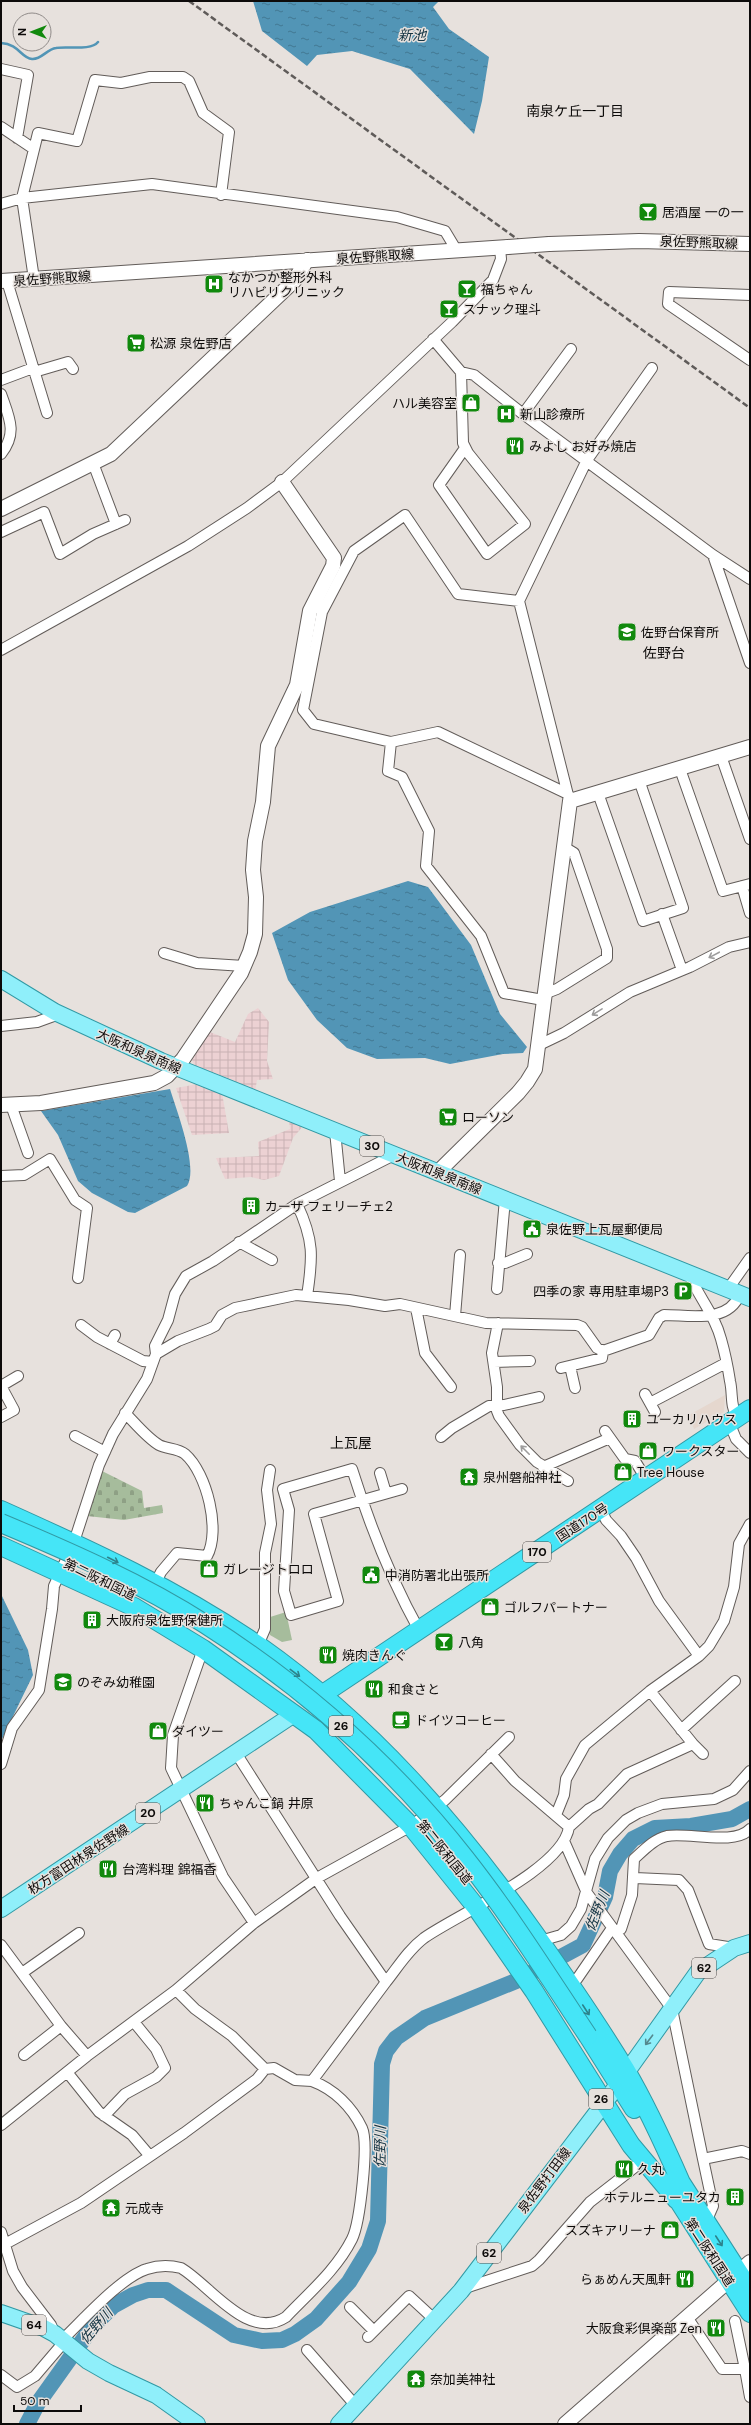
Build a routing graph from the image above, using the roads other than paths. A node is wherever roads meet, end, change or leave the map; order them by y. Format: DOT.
graph roads {
  1 [pos="1,69"];
  2 [pos="1,127"];
  3 [pos="17,138"];
  4 [pos="34,149"];
  5 [pos="221,195"];
  6 [pos="22,198"];
  7 [pos="1,204"];
  8 [pos="750,244"];
  9 [pos="504,247"];
  10 [pos="457,251"];
  11 [pos="307,260"];
  12 [pos="34,279"];
  13 [pos="4,281"];
  14 [pos="750,295"];
  15 [pos="433,339"];
  16 [pos="571,349"];
  17 [pos="750,360"];
  18 [pos="652,368"];
  19 [pos="73,369"];
  20 [pos="34,370"];
  21 [pos="461,372"];
  22 [pos="1,380"];
  23 [pos="1,394"];
  24 [pos="47,413"];
  25 [pos="523,414"];
  26 [pos="1,425"];
  27 [pos="12,428"];
  28 [pos="465,448"];
  29 [pos="1,454"];
  30 [pos="587,460"];
  31 [pos="92,463"];
  32 [pos="282,482"];
  33 [pos="1,509"];
  34 [pos="1,532"];
  35 [pos="713,555"];
  36 [pos="750,580"];
  37 [pos="520,601"];
  38 [pos="1,650"];
  39 [pos="750,663"];
  40 [pos="391,742"];
  41 [pos="750,747"];
  42 [pos="721,756"];
  43 [pos="680,768"];
  44 [pos="639,780"];
  45 [pos="598,793"];
  46 [pos="569,798"];
  47 [pos="750,839"];
  48 [pos="564,846"];
  49 [pos="746,885"];
  50 [pos="750,913"];
  51 [pos="662,914"];
  52 [pos="750,942"];
  53 [pos="164,953"];
  54 [pos="244,966"];
  55 [pos="682,970"];
  56 [pos="1,979"];
  57 [pos="543,997"];
  58 [pos="59,1014"];
  59 [pos="1,1026"];
  60 [pos="539,1045"];
  61 [pos="176,1067"];
  62 [pos="6,1105"];
  63 [pos="335,1131"];
  64 [pos="28,1153"];
  65 [pos="394,1155"];
  66 [pos="438,1172"];
  67 [pos="1,1176"];
  68 [pos="340,1181"];
  69 [pos="505,1199"];
  70 [pos="297,1204"];
  71 [pos="239,1242"];
  72 [pos="460,1254"];
  73 [pos="527,1254"];
  74 [pos="750,1258"];
  75 [pos="272,1260"];
  76 [pos="498,1263"];
  77 [pos="689,1274"];
  78 [pos="78,1278"];
  79 [pos="497,1289"];
  80 [pos="739,1294"];
  81 [pos="306,1296"];
  82 [pos="416,1308"];
  83 [pos="713,1315"];
  84 [pos="455,1316"];
  85 [pos="498,1323"];
  86 [pos="81,1325"];
  87 [pos="603,1351"];
  88 [pos="154,1358"];
  89 [pos="494,1362"];
  90 [pos="530,1362"];
  91 [pos="726,1363"];
  92 [pos="18,1376"];
  93 [pos="451,1387"];
  94 [pos="575,1388"];
  95 [pos="539,1396"];
  96 [pos="497,1406"];
  97 [pos="655,1412"];
  98 [pos="125,1413"];
  99 [pos="1,1416"];
  100 [pos="739,1416"];
  101 [pos="75,1436"];
  102 [pos="441,1437"];
  103 [pos="105,1452"];
  104 [pos="750,1453"];
  105 [pos="543,1467"];
  106 [pos="270,1470"];
  107 [pos="380,1473"];
  108 [pos="646,1479"];
  109 [pos="568,1481"];
  110 [pos="402,1489"];
  111 [pos="386,1493"];
  112 [pos="362,1500"];
  113 [pos="601,1509"];
  114 [pos="1,1510"];
  115 [pos="1,1523"];
  116 [pos="750,1524"];
  117 [pos="1,1534"];
  118 [pos="74,1542"];
  119 [pos="1,1546"];
  120 [pos="59,1571"];
  121 [pos="156,1582"];
  122 [pos="419,1630"];
  123 [pos="258,1645"];
  124 [pos="203,1649"];
  125 [pos="699,1656"];
  126 [pos="735,1681"];
  127 [pos="650,1691"];
  128 [pos="323,1694"];
  129 [pos="294,1714"];
  130 [pos="682,1730"];
  131 [pos="509,1737"];
  132 [pos="693,1744"];
  133 [pos="236,1753"];
  134 [pos="491,1754"];
  135 [pos="704,1754"];
  136 [pos="1,1764"];
  137 [pos="750,1771"];
  138 [pos="182,1790"];
  139 [pos="437,1806"];
  140 [pos="556,1815"];
  141 [pos="411,1826"];
  142 [pos="569,1827"];
  143 [pos="749,1831"];
  144 [pos="564,1841"];
  145 [pos="317,1878"];
  146 [pos="634,1878"];
  147 [pos="504,1891"];
  148 [pos="586,1891"];
  149 [pos="476,1907"];
  150 [pos="1,1909"];
  151 [pos="254,1923"];
  152 [pos="612,1927"];
  153 [pos="79,1934"];
  154 [pos="750,1943"];
  155 [pos="542,1945"];
  156 [pos="2,1948"];
  157 [pos="734,1948"];
  158 [pos="22,1973"];
  159 [pos="567,1981"];
  160 [pos="386,1982"];
  161 [pos="176,1990"];
  162 [pos="672,2009"];
  163 [pos="134,2022"];
  164 [pos="61,2026"];
  165 [pos="583,2039"];
  166 [pos="24,2055"];
  167 [pos="87,2056"];
  168 [pos="265,2069"];
  169 [pos="67,2072"];
  170 [pos="312,2081"];
  171 [pos="614,2087"];
  172 [pos="104,2116"];
  173 [pos="1,2125"];
  174 [pos="747,2152"];
  175 [pos="149,2155"];
  176 [pos="703,2159"];
  177 [pos="644,2160"];
  178 [pos="680,2192"];
  179 [pos="706,2222"];
  180 [pos="1,2232"];
  181 [pos="5,2244"];
  182 [pos="739,2271"];
  183 [pos="462,2290"];
  184 [pos="750,2290"];
  185 [pos="350,2307"];
  186 [pos="1,2313"];
  187 [pos="687,2317"];
  188 [pos="742,2317"];
  189 [pos="435,2320"];
  190 [pos="60,2338"];
  191 [pos="307,2350"];
  192 [pos="745,2369"];
  193 [pos="1,2375"];
  194 [pos="750,2398"];
  195 [pos="356,2406"];
  196 [pos="197,2424"];
  197 [pos="339,2424"];
  198 [pos="565,2424"];
  1 -- 3 [label="street"];
  2 -- 3 [label="street"];
  3 -- 4 [label="street"];
  4 -- 5 [label="street"];
  4 -- 6 [label="street"];
  5 -- 6 [label="street"];
  5 -- 10 [label="street"];
  6 -- 7 [label="street"];
  6 -- 12 [label="street"];
  8 -- 9 [label="street, 泉佐野熊取線, bridge"];
  9 -- 10 [label="street, 泉佐野熊取線"];
  9 -- 15 [label="street"];
  10 -- 11 [label="street, 泉佐野熊取線"];
  11 -- 12 [label="street, 泉佐野熊取線"];
  11 -- 31 [label="street"];
  12 -- 13 [label="street, 泉佐野熊取線"];
  13 -- 20 [label="street"];
  14 -- 17 [label="street"];
  15 -- 21 [label="street"];
  15 -- 32 [label="street"];
  16 -- 25 [label="street"];
  18 -- 30 [label="street"];
  19 -- 20 [label="street"];
  20 -- 22 [label="street"];
  20 -- 24 [label="street"];
  21 -- 25 [label="street"];
  21 -- 28 [label="street"];
  23 -- 27 [label="street"];
  25 -- 30 [label="street"];
  26 -- 27 [label="street"];
  27 -- 29 [label="street"];
  28 -- 28 [label="street"];
  30 -- 35 [label="street"];
  30 -- 37 [label="street"];
  31 -- 33 [label="street"];
  31 -- 34 [label="street"];
  32 -- 38 [label="street"];
  32 -- 54 [label="street"];
  35 -- 36 [label="street"];
  35 -- 39 [label="street"];
  37 -- 40 [label="street"];
  37 -- 46 [label="street"];
  40 -- 46 [label="street"];
  40 -- 57 [label="street"];
  41 -- 42 [label="street"];
  42 -- 43 [label="street"];
  42 -- 47 [label="street"];
  43 -- 44 [label="street"];
  43 -- 49 [label="street"];
  44 -- 45 [label="street"];
  44 -- 51 [label="street"];
  45 -- 46 [label="street"];
  45 -- 51 [label="street"];
  46 -- 48 [label="street"];
  48 -- 57 [label="street"];
  48 -- 57 [label="street"];
  49 -- 50 [label="street"];
  51 -- 55 [label="street"];
  52 -- 55 [label="street, one-way"];
  53 -- 54 [label="street"];
  54 -- 61 [label="street"];
  55 -- 60 [label="street, one-way"];
  56 -- 58 [label="main road, 大阪和泉泉南線 / 30"];
  57 -- 60 [label="street"];
  58 -- 59 [label="street"];
  58 -- 61 [label="main road, 大阪和泉泉南線 / 30"];
  60 -- 66 [label="street"];
  61 -- 62 [label="street"];
  61 -- 63 [label="main road, 大阪和泉泉南線 / 30"];
  62 -- 64 [label="street"];
  63 -- 65 [label="main road, 大阪和泉泉南線 / 30"];
  63 -- 68 [label="street"];
  65 -- 66 [label="main road, 大阪和泉泉南線 / 30"];
  65 -- 68 [label="street"];
  66 -- 69 [label="main road, 大阪和泉泉南線 / 30"];
  67 -- 78 [label="street"];
  68 -- 70 [label="street"];
  69 -- 76 [label="street"];
  69 -- 77 [label="main road, 大阪和泉泉南線 / 30"];
  70 -- 71 [label="street"];
  70 -- 81 [label="street"];
  71 -- 75 [label="street"];
  71 -- 88 [label="street"];
  72 -- 84 [label="street"];
  73 -- 76 [label="street"];
  74 -- 80 [label="street"];
  76 -- 79 [label="street"];
  77 -- 80 [label="main road, 大阪和泉泉南線 / 30"];
  77 -- 83 [label="street"];
  80 -- 83 [label="street"];
  81 -- 82 [label="street"];
  81 -- 88 [label="street"];
  82 -- 84 [label="street"];
  82 -- 93 [label="street"];
  83 -- 87 [label="street"];
  83 -- 91 [label="street"];
  84 -- 85 [label="street"];
  85 -- 87 [label="street"];
  85 -- 89 [label="street"];
  86 -- 88 [label="street"];
  87 -- 94 [label="street"];
  88 -- 98 [label="street"];
  89 -- 90 [label="street"];
  89 -- 96 [label="street"];
  91 -- 97 [label="street"];
  91 -- 100 [label="street"];
  92 -- 99 [label="street"];
  95 -- 96 [label="street"];
  96 -- 102 [label="street"];
  105 -- 96 [label="street, one-way"];
  98 -- 103 [label="street"];
  98 -- 121 [label="street"];
  100 -- 104 [label="street"];
  100 -- 108 [label="highway, 国道170号 / 170"];
  101 -- 103 [label="street"];
  103 -- 118 [label="street"];
  105 -- 108 [label="street"];
  105 -- 109 [label="street"];
  106 -- 123 [label="street"];
  107 -- 111 [label="street"];
  108 -- 113 [label="highway, 国道170号 / 170"];
  110 -- 111 [label="street"];
  111 -- 112 [label="street"];
  112 -- 112 [label="street"];
  112 -- 122 [label="street"];
  113 -- 122 [label="highway, 国道170号 / 170"];
  113 -- 125 [label="street"];
  114 -- 118 [label="highway, 26"];
  115 -- 165 [label="highway, 第二阪和国道 / 26, bridge"];
  116 -- 125 [label="street"];
  117 -- 165 [label="highway, 第二阪和国道 / 26"];
  118 -- 120 [label="street"];
  118 -- 121 [label="highway, 26, one-way"];
  119 -- 120 [label="highway, 26"];
  120 -- 124 [label="highway, 26"];
  120 -- 136 [label="street"];
  121 -- 123 [label="highway, 26"];
  122 -- 128 [label="highway, 国道170号 / 170"];
  123 -- 128 [label="highway, 26, one-way"];
  124 -- 129 [label="highway, 26"];
  124 -- 138 [label="street"];
  125 -- 127 [label="street"];
  126 -- 130 [label="street"];
  127 -- 130 [label="street"];
  127 -- 140 [label="street"];
  128 -- 129 [label="highway, 国道170号 / 170"];
  128 -- 139 [label="highway, 26"];
  129 -- 133 [label="main road, 枚方富田林泉佐野線 / 20"];
  129 -- 141 [label="highway, 26"];
  130 -- 132 [label="street"];
  131 -- 134 [label="street"];
  132 -- 135 [label="street"];
  132 -- 142 [label="street"];
  133 -- 138 [label="main road, 枚方富田林泉佐野線 / 20"];
  133 -- 145 [label="street"];
  134 -- 139 [label="street"];
  134 -- 140 [label="street"];
  137 -- 148 [label="street"];
  138 -- 150 [label="main road, 枚方富田林泉佐野線 / 20"];
  138 -- 151 [label="street"];
  139 -- 141 [label="street"];
  139 -- 147 [label="highway, 26"];
  140 -- 142 [label="street"];
  141 -- 145 [label="street"];
  141 -- 149 [label="highway, 26"];
  142 -- 144 [label="street"];
  143 -- 146 [label="street"];
  144 -- 147 [label="street"];
  144 -- 148 [label="street"];
  145 -- 151 [label="street"];
  145 -- 160 [label="street"];
  146 -- 152 [label="street"];
  146 -- 157 [label="street"];
  147 -- 149 [label="street"];
  147 -- 155 [label="highway, 26"];
  148 -- 152 [label="street"];
  148 -- 155 [label="street"];
  149 -- 160 [label="street"];
  149 -- 171 [label="highway, 26"];
  151 -- 161 [label="street"];
  152 -- 159 [label="street"];
  152 -- 162 [label="street"];
  153 -- 158 [label="street"];
  154 -- 157 [label="main road, 泉佐野打田線 / 62"];
  155 -- 159 [label="highway, 26"];
  156 -- 158 [label="street"];
  157 -- 162 [label="main road, 泉佐野打田線 / 62"];
  158 -- 164 [label="street"];
  159 -- 171 [label="highway, 26, one-way"];
  160 -- 170 [label="street"];
  161 -- 163 [label="street"];
  161 -- 168 [label="street"];
  162 -- 171 [label="main road, 泉佐野打田線 / 62, one-way"];
  162 -- 176 [label="street"];
  163 -- 167 [label="street"];
  163 -- 172 [label="street"];
  164 -- 166 [label="street"];
  164 -- 167 [label="street"];
  165 -- 171 [label="highway, 第二阪和国道 / 26"];
  167 -- 169 [label="street"];
  168 -- 170 [label="street"];
  168 -- 175 [label="street"];
  169 -- 172 [label="street"];
  169 -- 173 [label="street"];
  170 -- 190 [label="street"];
  171 -- 177 [label="highway, 26"];
  171 -- 178 [label="highway, 第二阪和国道 / 26"];
  171 -- 178 [label="highway, 26"];
  171 -- 183 [label="main road, 泉佐野打田線 / 62"];
  172 -- 175 [label="street"];
  174 -- 176 [label="street"];
  175 -- 181 [label="street"];
  176 -- 179 [label="street"];
  177 -- 178 [label="highway, 26"];
  177 -- 183 [label="street"];
  178 -- 179 [label="highway, 第二阪和国道 / 26"];
  178 -- 182 [label="highway, 第二阪和国道 / 26"];
  179 -- 182 [label="highway, 第二阪和国道 / 26, one-way"];
  180 -- 181 [label="street"];
  181 -- 190 [label="street"];
  182 -- 184 [label="highway, 第二阪和国道 / 26"];
  182 -- 187 [label="street"];
  182 -- 188 [label="highway, 第二阪和国道 / 26"];
  183 -- 189 [label="main road, 泉佐野打田線 / 62"];
  185 -- 189 [label="street"];
  186 -- 190 [label="main road, 64"];
  187 -- 192 [label="street"];
  187 -- 198 [label="street"];
  188 -- 192 [label="street"];
  189 -- 195 [label="main road, 泉佐野打田線 / 62"];
  190 -- 193 [label="street"];
  190 -- 196 [label="main road, 64"];
  191 -- 195 [label="street"];
  192 -- 194 [label="street"];
  195 -- 197 [label="main road, 泉佐野打田線 / 62"];
}
